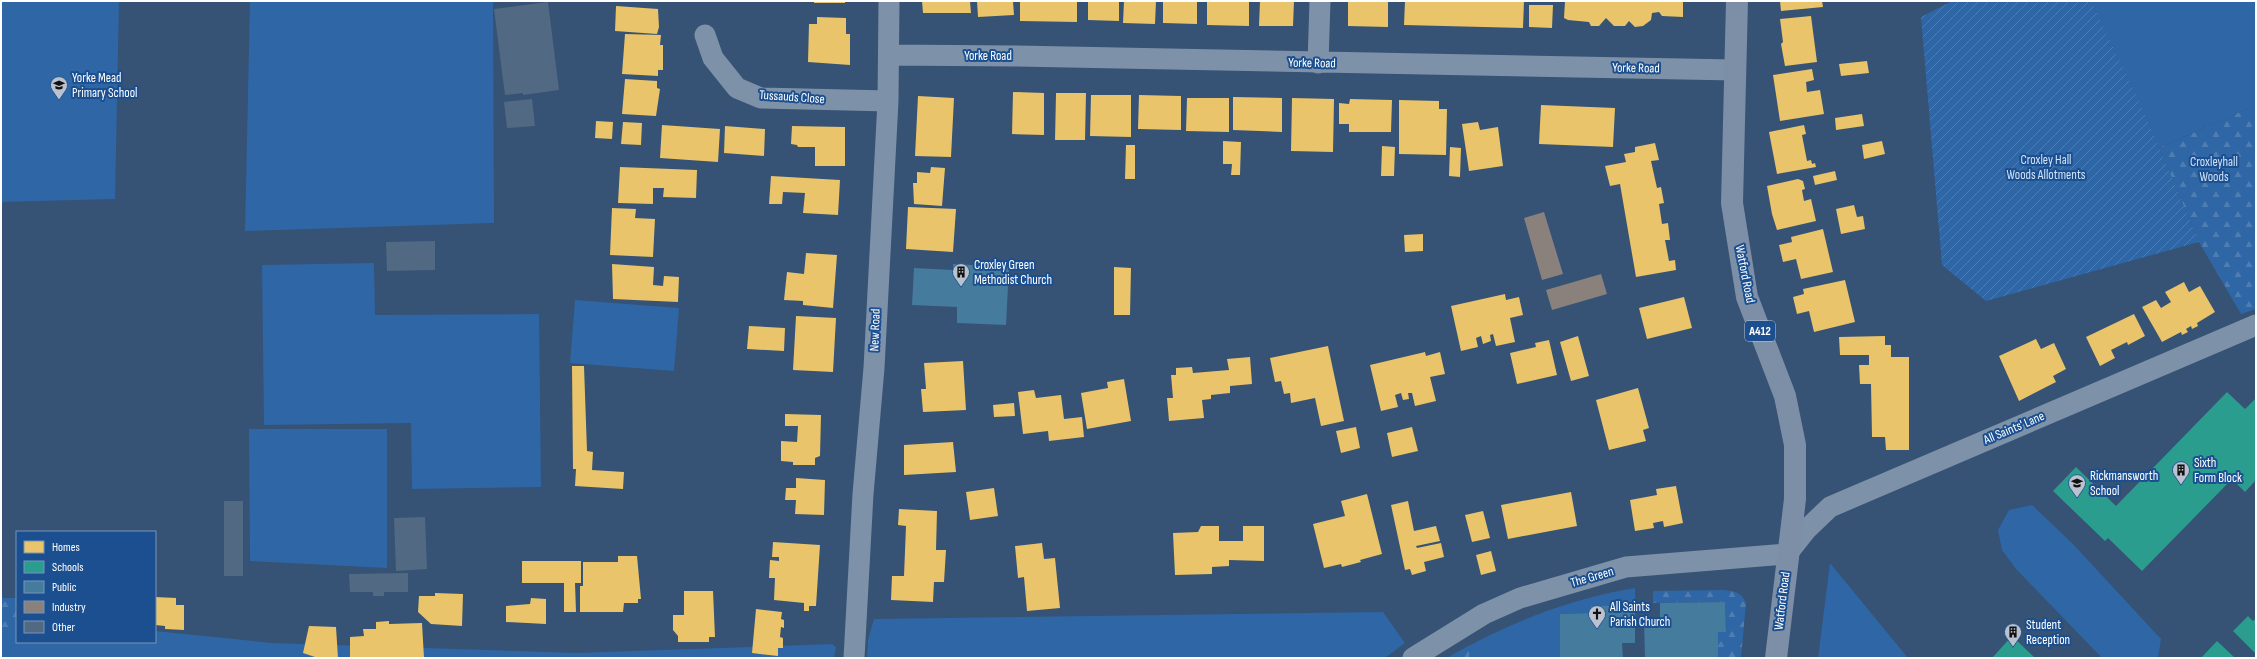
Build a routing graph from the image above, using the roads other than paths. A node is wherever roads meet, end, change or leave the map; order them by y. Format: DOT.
graph roads {
  1 [pos="889,1"];
  2 [pos="1320,1"];
  3 [pos="1737,1"];
  4 [pos="705,36"];
  5 [pos="889,55"];
  6 [pos="1318,63"];
  7 [pos="1735,70"];
  8 [pos="888,101"];
  9 [pos="2256,325"];
  10 [pos="1788,554"];
  11 [pos="854,658"];
  12 [pos="1414,658"];
  13 [pos="1776,658"];
  1 -- 5 [label="street, New Road"];
  2 -- 6 [label="street"];
  3 -- 7 [label="main road, Watford Road / A412"];
  4 -- 8 [label="street, Tussauds Close"];
  5 -- 6 [label="street, Yorke Road"];
  5 -- 8 [label="street, New Road"];
  6 -- 7 [label="street, Yorke Road"];
  7 -- 10 [label="main road, Watford Road / A412"];
  8 -- 11 [label="street, New Road"];
  9 -- 10 [label="street, All Saints' Lane"];
  10 -- 12 [label="street, The Green"];
  10 -- 13 [label="main road, Watford Road / A412"];
}
